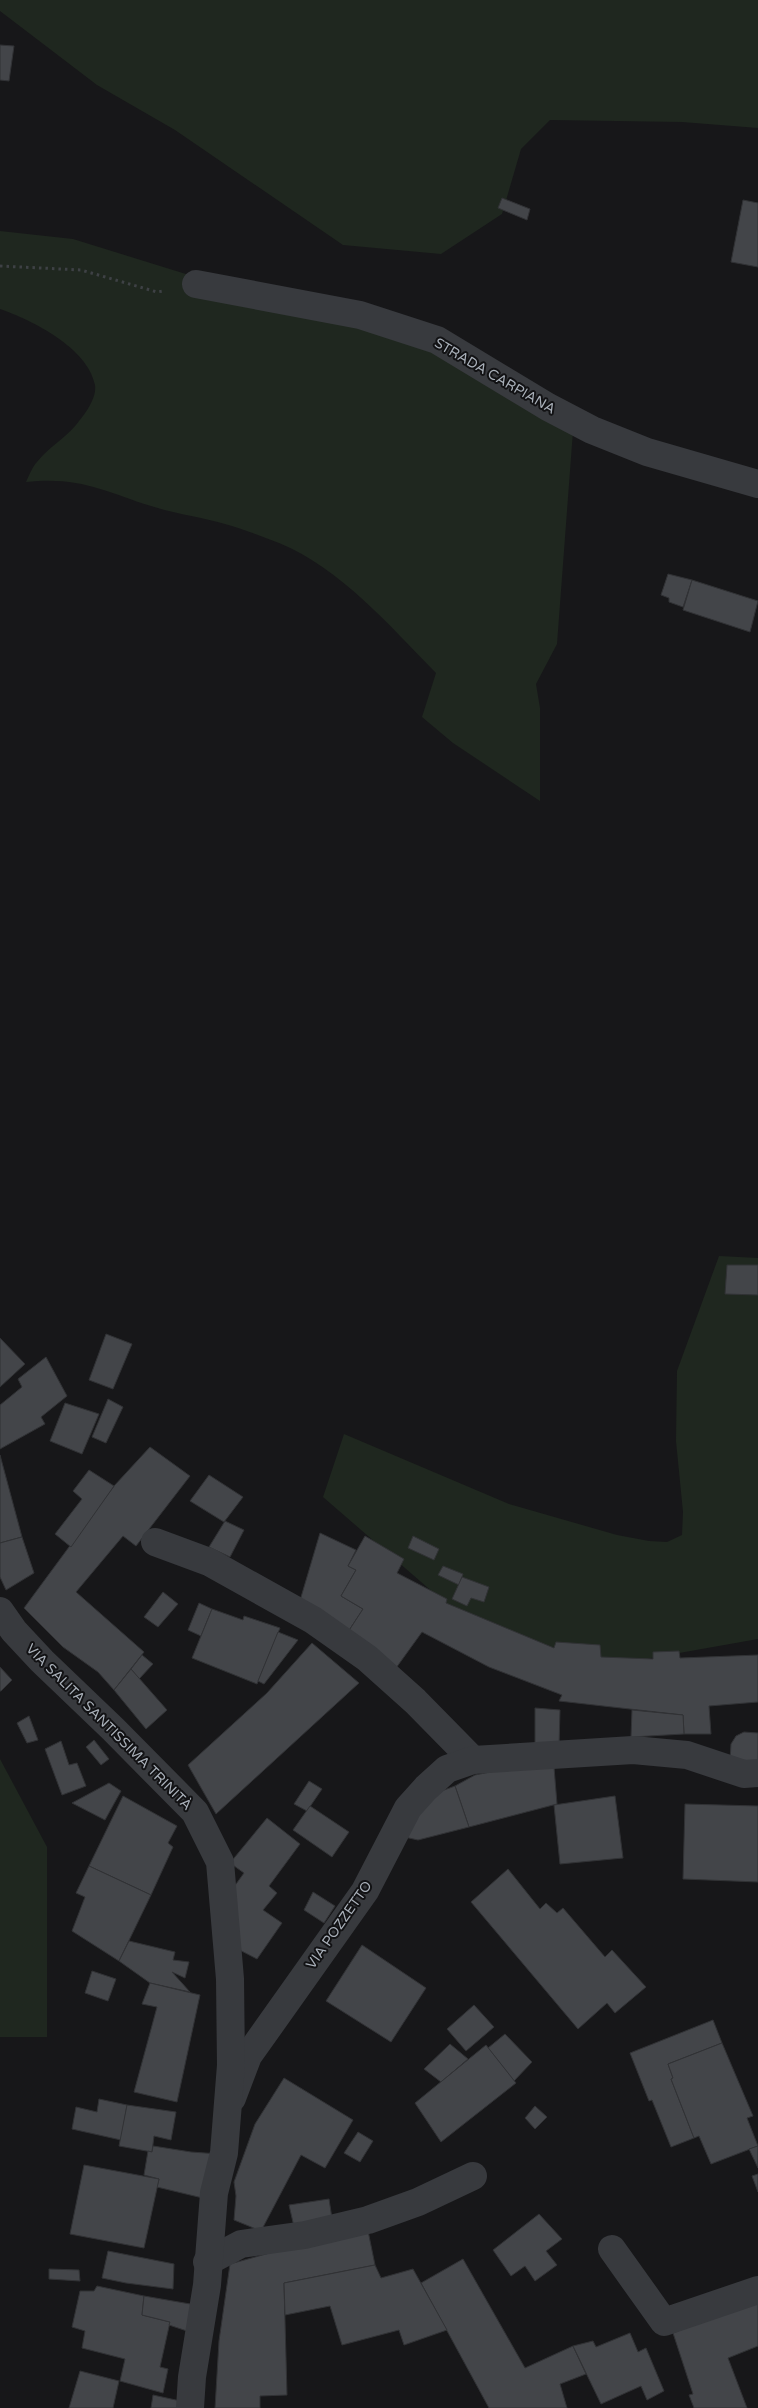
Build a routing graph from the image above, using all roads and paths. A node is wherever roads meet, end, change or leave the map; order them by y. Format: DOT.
graph roads {
  1 [pos="0,266"];
  2 [pos="196,284"];
  3 [pos="758,484"];
  4 [pos="155,1542"];
  5 [pos="0,1611"];
  6 [pos="474,1760"];
  7 [pos="758,1773"];
  8 [pos="227,2112"];
  9 [pos="472,2176"];
  10 [pos="612,2249"];
  11 [pos="207,2262"];
  12 [pos="758,2290"];
  13 [pos="190,2408"];
  1 -- 2 [label="path"];
  2 -- 3 [label="street, STRADA CARPIANA"];
  4 -- 6 [label="street"];
  5 -- 8 [label="street, VIA SALITA SANTISSIMA TRINITÀ"];
  6 -- 7 [label="street, VIA POZZETTO"];
  6 -- 8 [label="street, VIA POZZETTO"];
  8 -- 11 [label="street, VIA SALITA SANTISSIMA TRINITÀ"];
  9 -- 11 [label="street"];
  10 -- 12 [label="street"];
  11 -- 13 [label="street, VIA SALITA SANTISSIMA TRINITÀ"];
}
